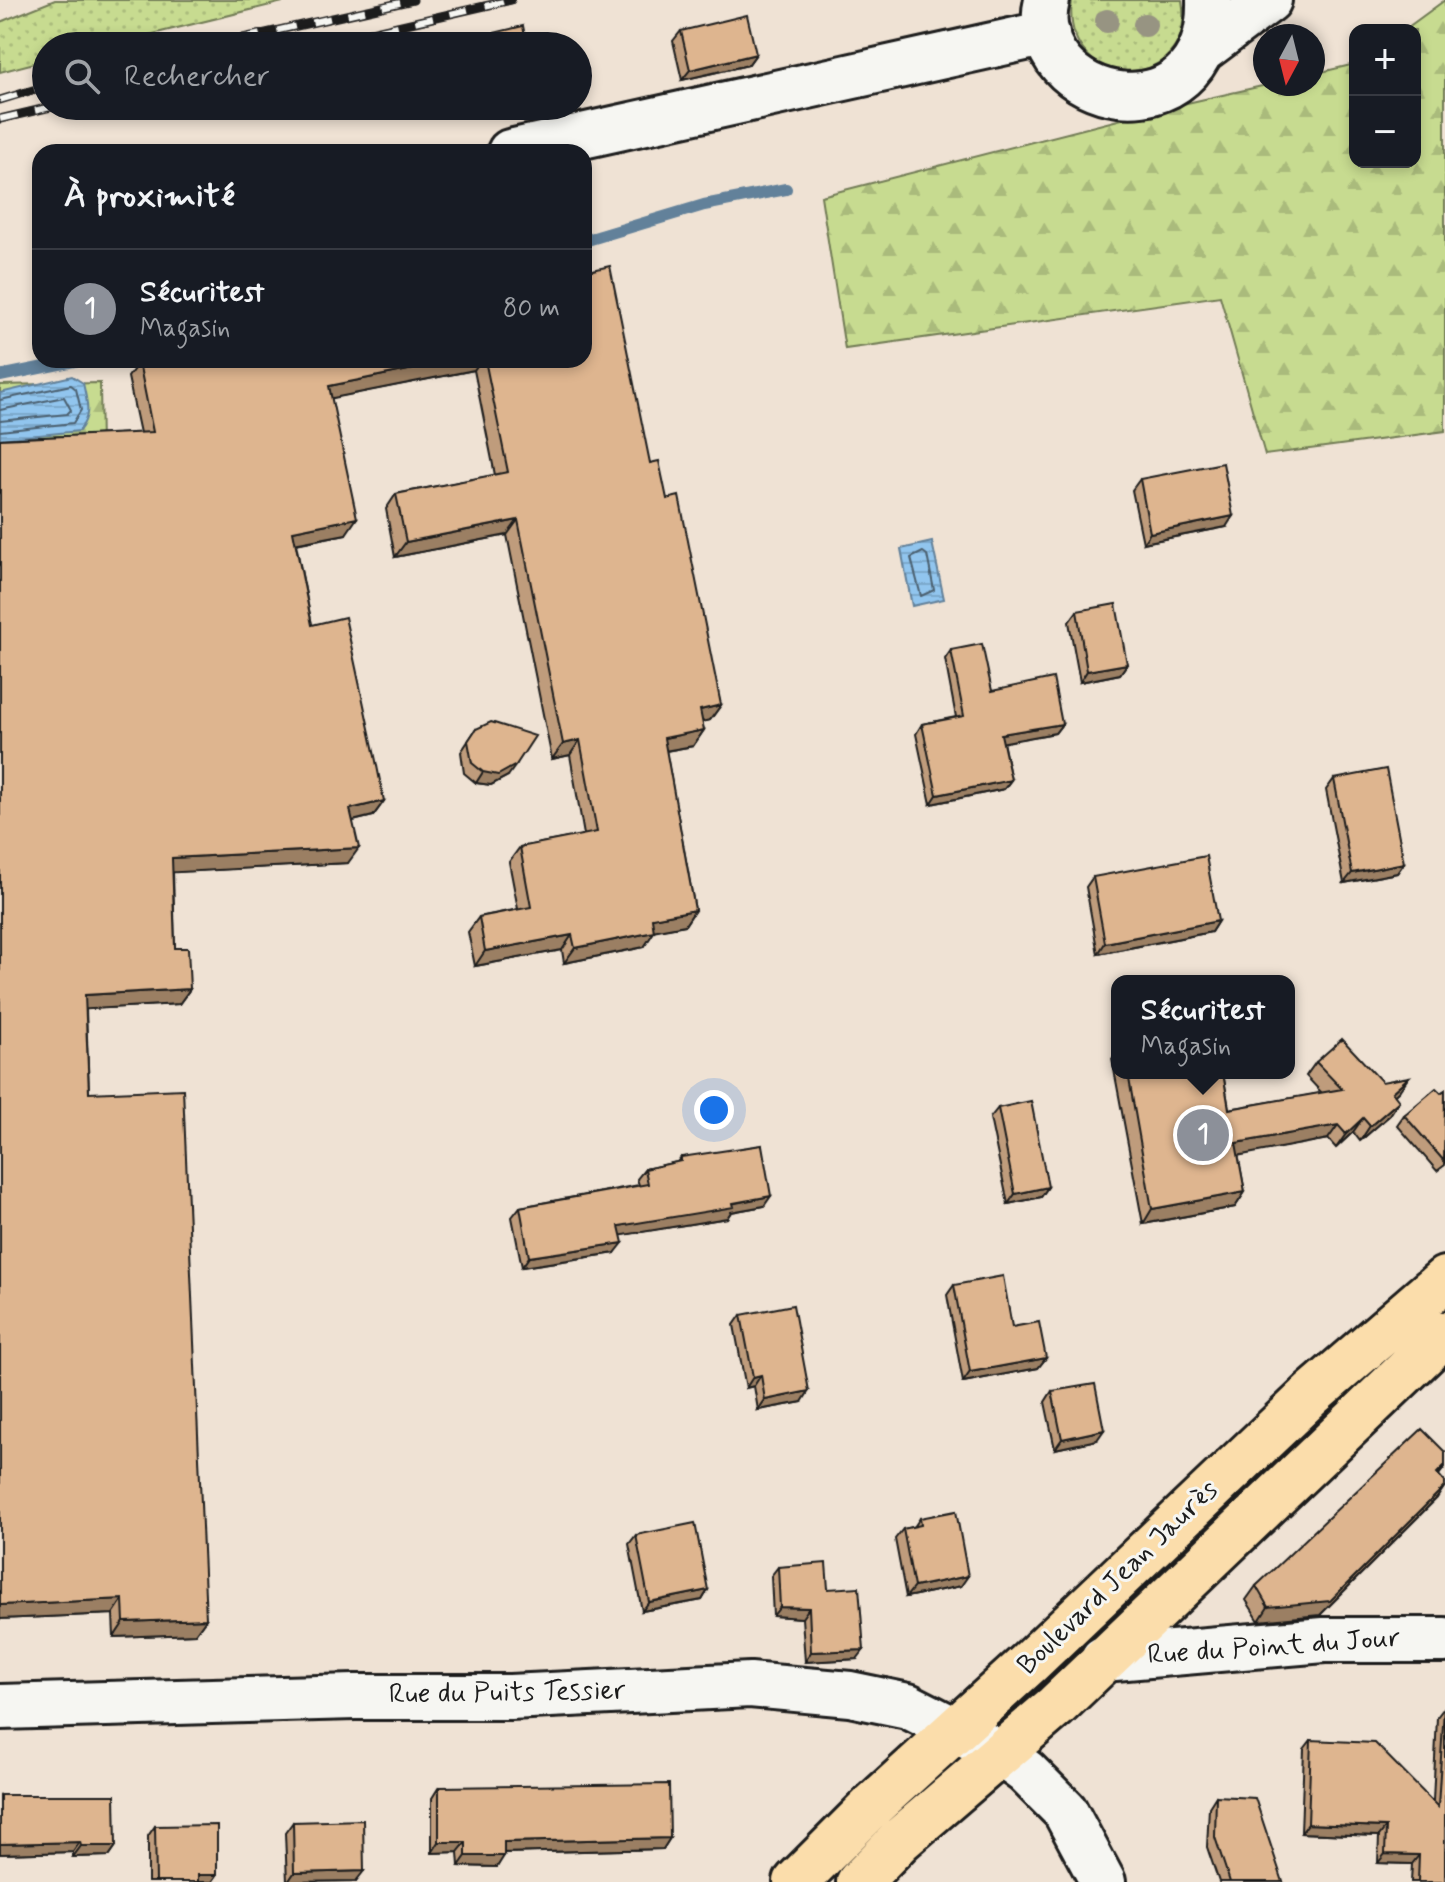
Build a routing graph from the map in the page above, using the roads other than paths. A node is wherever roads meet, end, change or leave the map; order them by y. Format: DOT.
graph roads {
  1 [pos="1209,0"];
  2 [pos="1269,0"];
  3 [pos="1047,17"];
  4 [pos="1202,50"];
  5 [pos="542,144"];
  6 [pos="1445,1279"];
  7 [pos="1445,1334"];
  8 [pos="1445,1640"];
  9 [pos="1103,1659"];
  10 [pos="0,1707"];
  11 [pos="953,1731"];
  12 [pos="1000,1753"];
  13 [pos="796,1882"];
  14 [pos="859,1882"];
  15 [pos="1103,1882"];
  1 -- 4 [label="street"];
  2 -- 4 [label="street"];
  3 -- 4 [label="street"];
  3 -- 5 [label="street"];
  6 -- 11 [label="main road, Boulevard Jean Jaurès"];
  7 -- 9 [label="main road, Boulevard Jean Jaurès"];
  8 -- 9 [label="street, Rue du Point du Jour"];
  9 -- 12 [label="main road, Boulevard Jean Jaurès"];
  10 -- 11 [label="street, Rue du Puits Tessier"];
  11 -- 12 [label="street, Rue du Puits Tessier"];
  11 -- 13 [label="main road, Boulevard Jean Jaurès"];
  12 -- 14 [label="main road, Boulevard Jean Jaurès"];
  12 -- 15 [label="street, Rue du Puits Tessier"];
}
